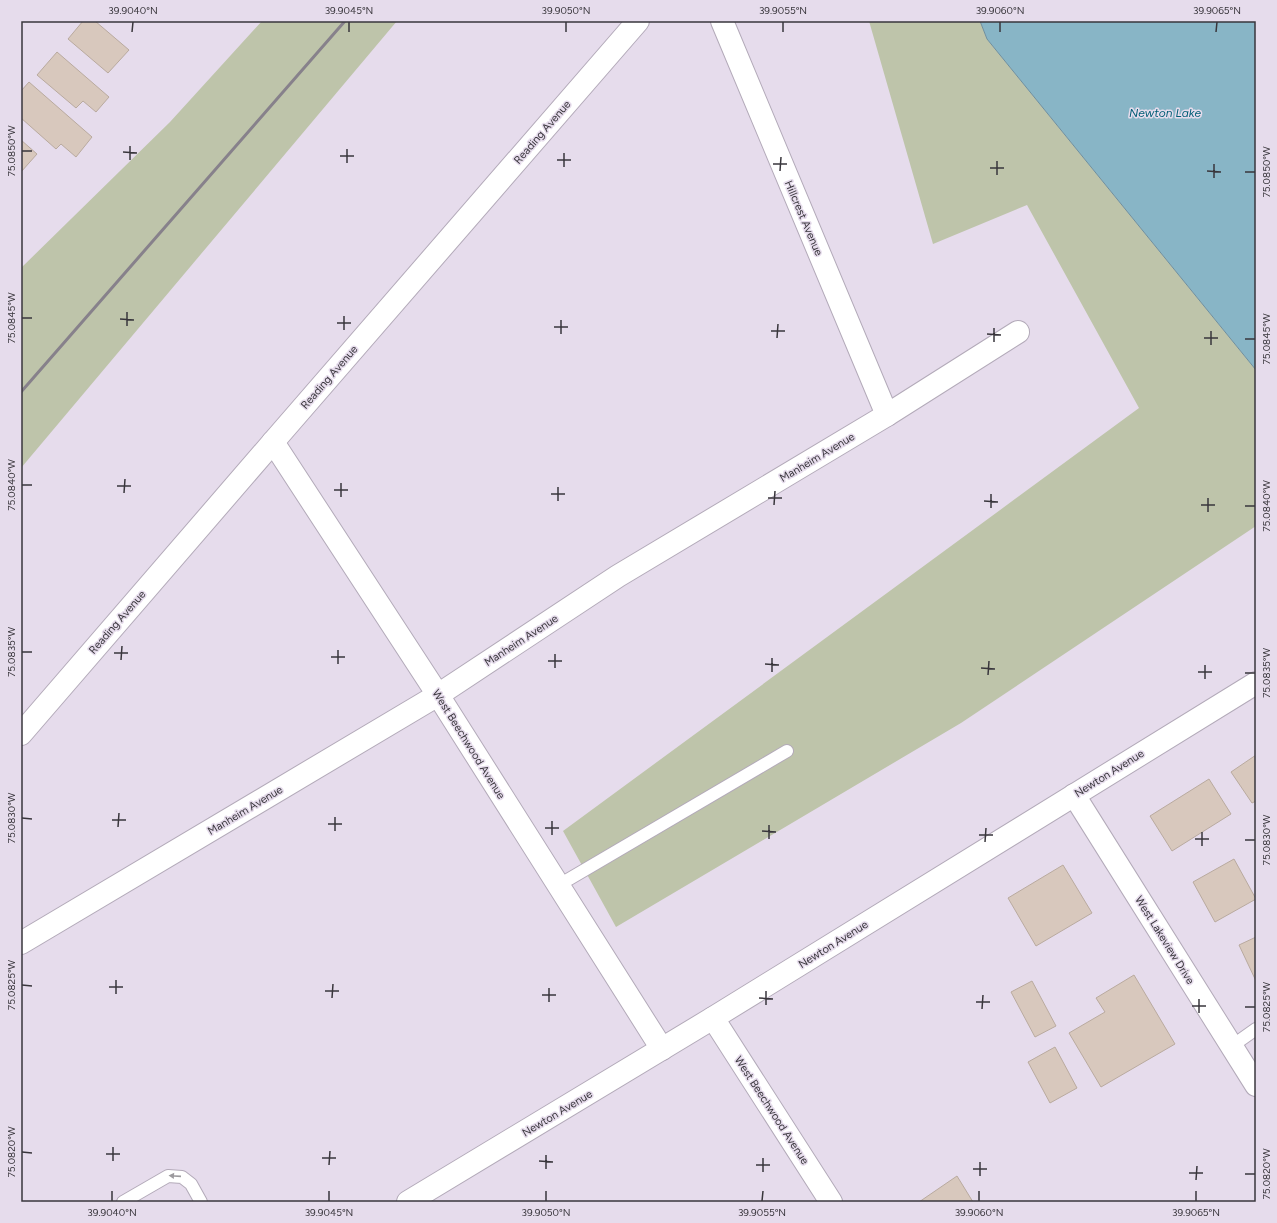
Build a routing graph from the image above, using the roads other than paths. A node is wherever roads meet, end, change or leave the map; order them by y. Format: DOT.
graph roads {
  1 [pos="638,21"];
  2 [pos="722,21"];
  3 [pos="1018,332"];
  4 [pos="887,415"];
  5 [pos="273,442"];
  6 [pos="1256,682"];
  7 [pos="438,694"];
  8 [pos="21,734"];
  9 [pos="787,751"];
  10 [pos="1074,795"];
  11 [pos="559,885"];
  12 [pos="21,943"];
  13 [pos="714,1018"];
  14 [pos="1256,1029"];
  15 [pos="1232,1046"];
  16 [pos="662,1049"];
  17 [pos="1256,1085"];
  18 [pos="123,1202"];
  19 [pos="201,1202"];
  20 [pos="408,1202"];
  21 [pos="831,1202"];
  1 -- 5 [label="street, Reading Avenue"];
  2 -- 4 [label="street, Hillcrest Avenue"];
  3 -- 4 [label="street, Manheim Avenue"];
  4 -- 7 [label="street, Manheim Avenue"];
  5 -- 7 [label="street, West Beechwood Avenue"];
  5 -- 8 [label="street, Reading Avenue"];
  6 -- 10 [label="street, Newton Avenue"];
  7 -- 11 [label="street, West Beechwood Avenue"];
  7 -- 12 [label="street, Manheim Avenue"];
  9 -- 11 [label="lane"];
  10 -- 13 [label="street, Newton Avenue"];
  10 -- 15 [label="street, West Lakeview Drive"];
  11 -- 16 [label="street, West Beechwood Avenue"];
  13 -- 16 [label="street, Newton Avenue"];
  13 -- 21 [label="street, West Beechwood Avenue"];
  14 -- 15 [label="lane"];
  15 -- 17 [label="street, West Lakeview Drive"];
  16 -- 20 [label="street, Newton Avenue"];
  19 -- 18 [label="lane, one-way"];
}
